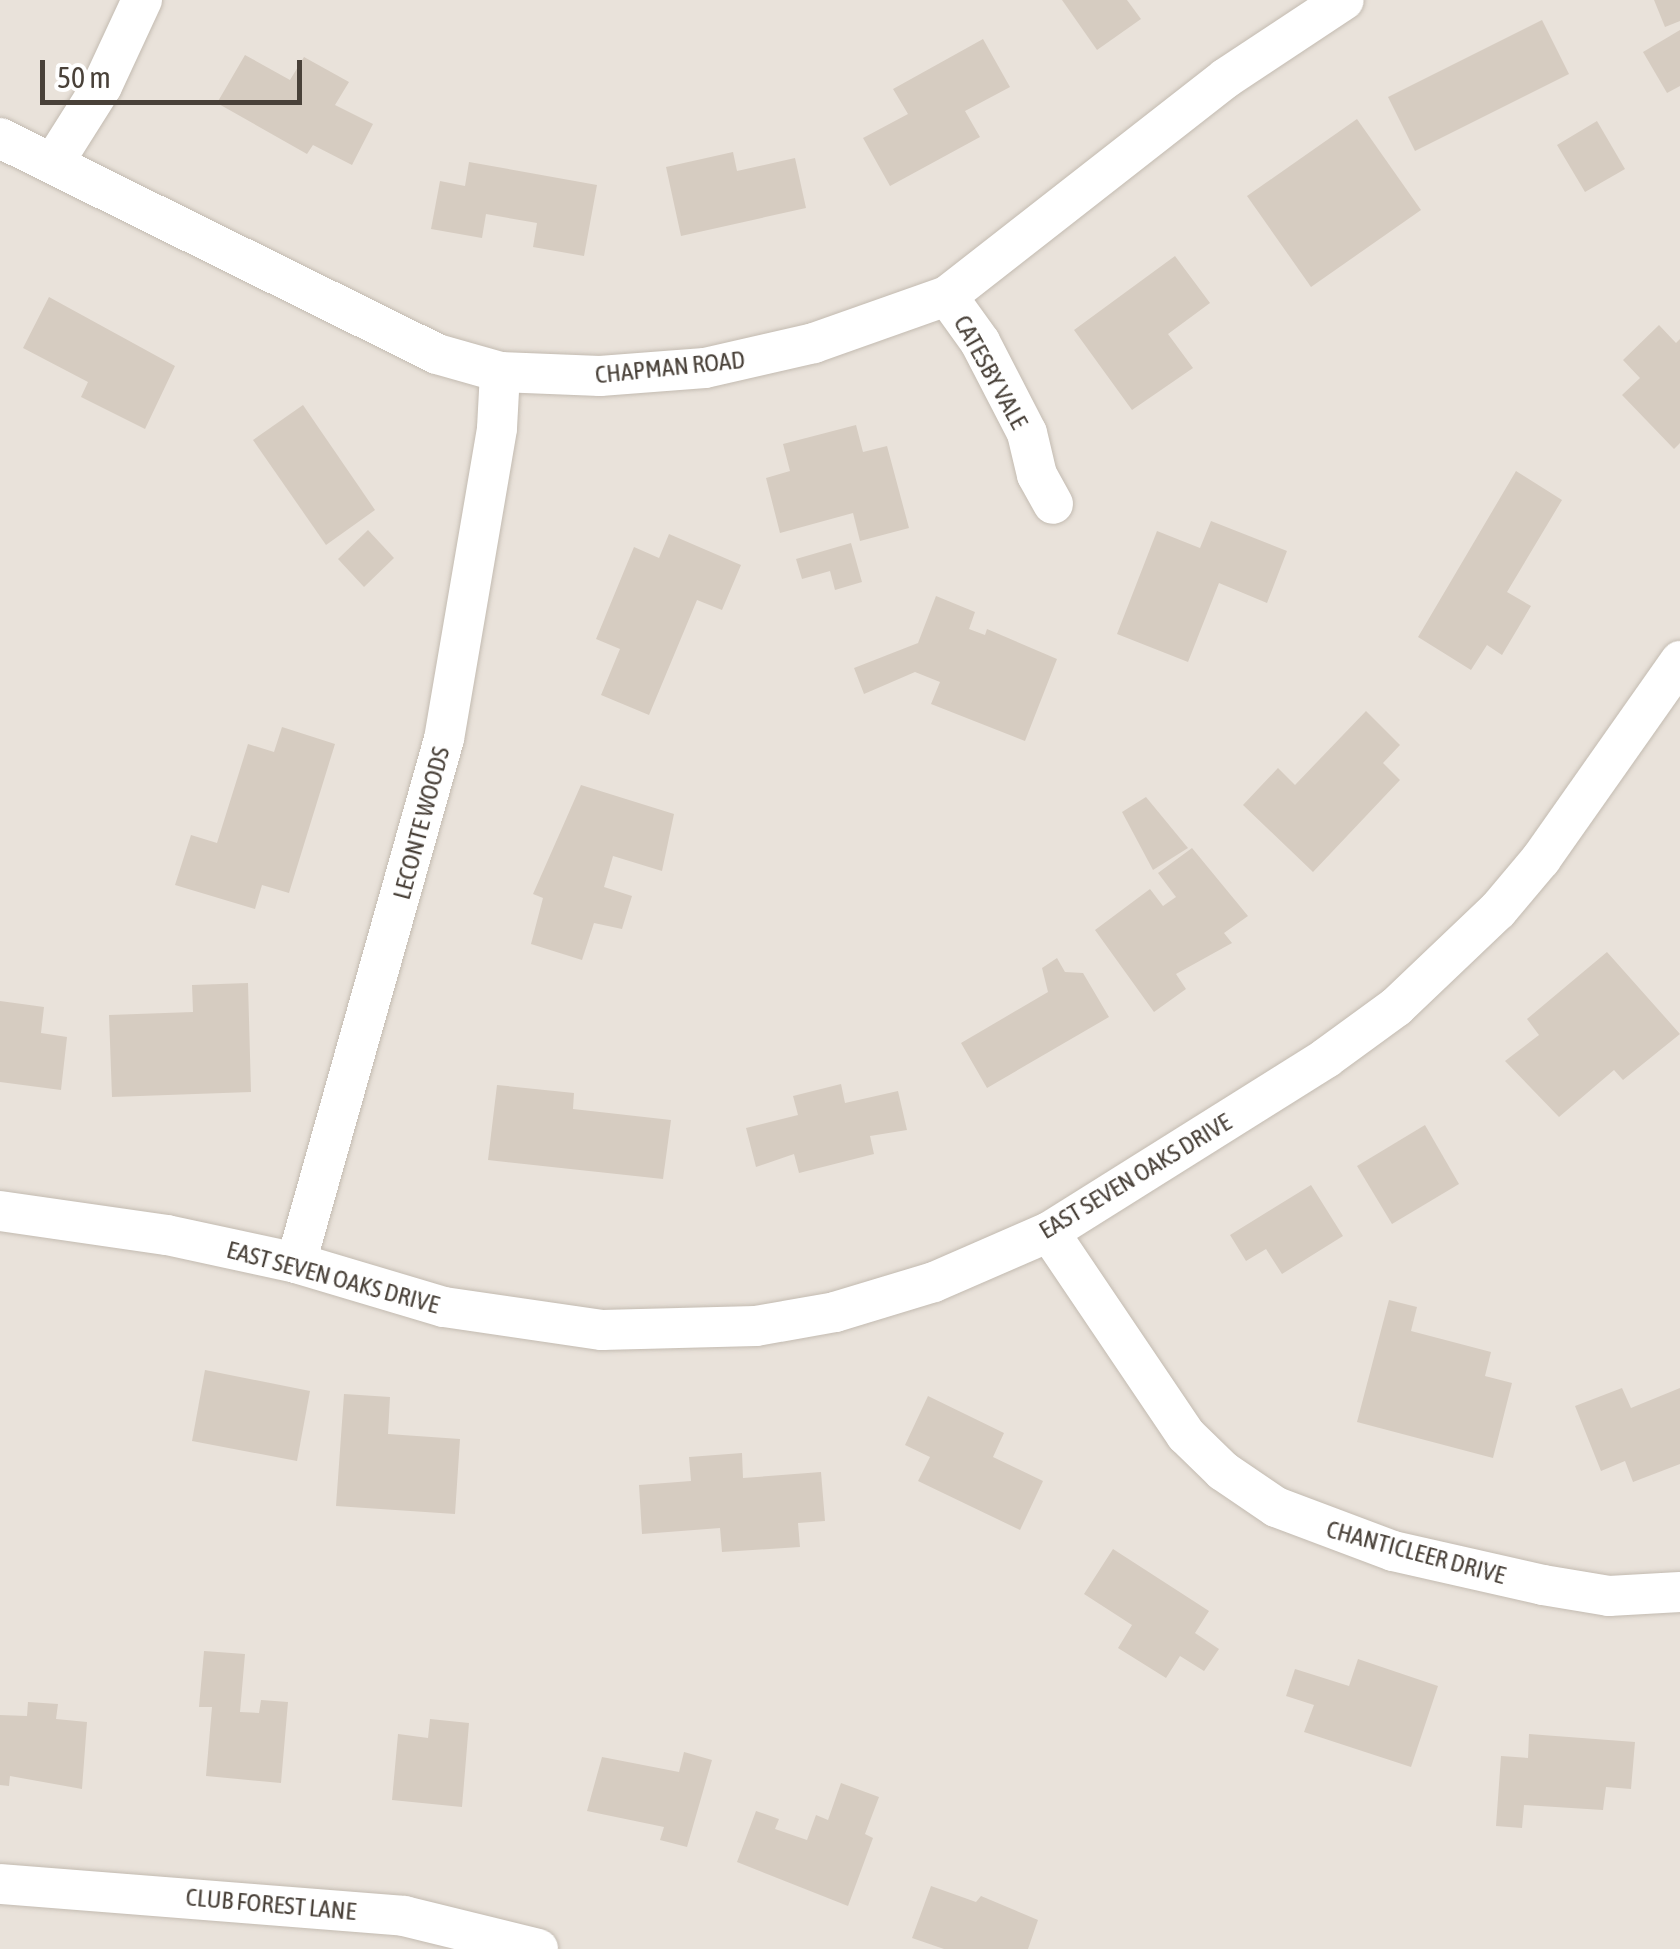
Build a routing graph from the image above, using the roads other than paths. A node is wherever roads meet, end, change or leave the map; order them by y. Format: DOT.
graph roads {
  1 [pos="142,0"];
  2 [pos="1344,0"];
  3 [pos="0,138"];
  4 [pos="54,162"];
  5 [pos="947,296"];
  6 [pos="500,372"];
  7 [pos="1053,504"];
  8 [pos="1680,662"];
  9 [pos="0,1211"];
  10 [pos="1049,1232"];
  11 [pos="296,1263"];
  12 [pos="1680,1592"];
  13 [pos="0,1884"];
  14 [pos="538,1949"];
  1 -- 4 [label="street"];
  2 -- 5 [label="street, CHAPMAN ROAD"];
  3 -- 4 [label="street, CHAPMAN ROAD"];
  4 -- 6 [label="street, CHAPMAN ROAD"];
  5 -- 6 [label="street, CHAPMAN ROAD"];
  5 -- 7 [label="street, CATESBY VALE"];
  6 -- 11 [label="street, LECONTE WOODS"];
  8 -- 10 [label="street, EAST SEVEN OAKS DRIVE"];
  9 -- 11 [label="street, EAST SEVEN OAKS DRIVE"];
  10 -- 11 [label="street, EAST SEVEN OAKS DRIVE"];
  10 -- 12 [label="street, CHANTICLEER DRIVE"];
  13 -- 14 [label="street, CLUB FOREST LANE"];
}
